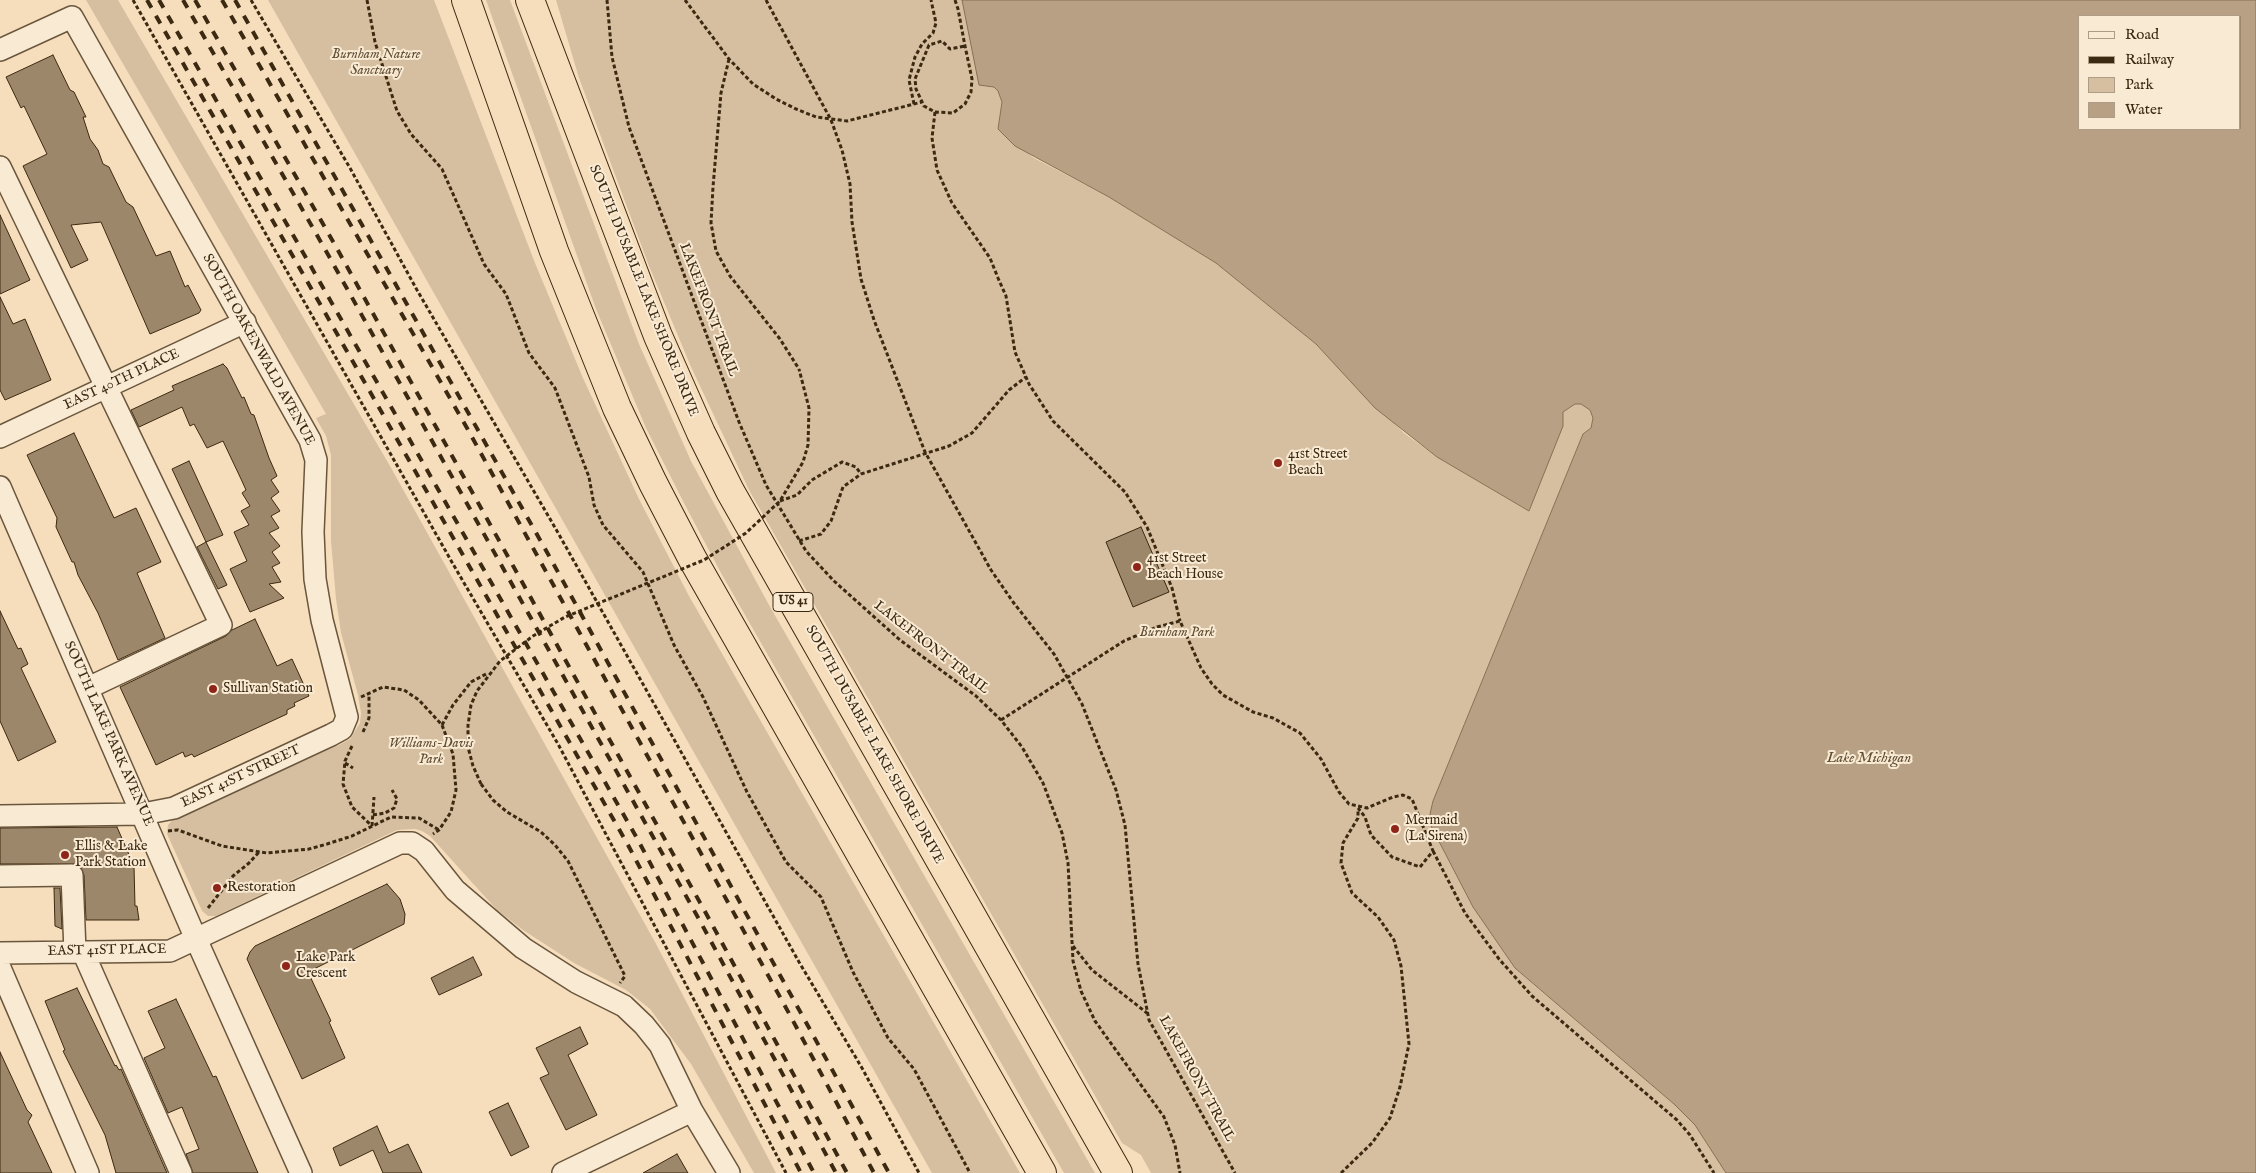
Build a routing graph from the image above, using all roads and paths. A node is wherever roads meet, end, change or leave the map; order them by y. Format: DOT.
graph roads {
  1 [pos="133,0"];
  2 [pos="251,0"];
  3 [pos="367,0"];
  4 [pos="466,0"];
  5 [pos="530,0"];
  6 [pos="607,0"];
  7 [pos="685,0"];
  8 [pos="766,0"];
  9 [pos="931,0"];
  10 [pos="955,0"];
  11 [pos="965,46"];
  12 [pos="0,50"];
  13 [pos="729,59"];
  14 [pos="922,102"];
  15 [pos="914,104"];
  16 [pos="935,112"];
  17 [pos="831,120"];
  18 [pos="0,167"];
  19 [pos="245,322"];
  20 [pos="1026,377"];
  21 [pos="107,387"];
  22 [pos="0,437"];
  23 [pos="925,452"];
  24 [pos="861,474"];
  25 [pos="0,487"];
  26 [pos="780,501"];
  27 [pos="799,541"];
  28 [pos="1180,621"];
  29 [pos="488,673"];
  30 [pos="1068,678"];
  31 [pos="88,688"];
  32 [pos="369,693"];
  33 [pos="359,698"];
  34 [pos="1001,720"];
  35 [pos="442,725"];
  36 [pos="331,736"];
  37 [pos="361,736"];
  38 [pos="354,744"];
  39 [pos="345,764"];
  40 [pos="353,768"];
  41 [pos="392,790"];
  42 [pos="374,797"];
  43 [pos="1358,808"];
  44 [pos="143,814"];
  45 [pos="373,815"];
  46 [pos="0,816"];
  47 [pos="372,826"];
  48 [pos="439,830"];
  49 [pos="167,831"];
  50 [pos="430,836"];
  51 [pos="1433,851"];
  52 [pos="259,852"];
  53 [pos="0,876"];
  54 [pos="208,908"];
  55 [pos="196,939"];
  56 [pos="1072,945"];
  57 [pos="79,952"];
  58 [pos="0,953"];
  59 [pos="0,968"];
  60 [pos="625,976"];
  61 [pos="1148,1014"];
  62 [pos="692,1111"];
  63 [pos="88,1173"];
  64 [pos="181,1173"];
  65 [pos="301,1173"];
  66 [pos="563,1173"];
  67 [pos="729,1173"];
  68 [pos="786,1173"];
  69 [pos="919,1173"];
  70 [pos="970,1173"];
  71 [pos="1042,1173"];
  72 [pos="1118,1173"];
  73 [pos="1180,1173"];
  74 [pos="1235,1173"];
  75 [pos="1341,1173"];
  76 [pos="1714,1173"];
  1 -- 68 [label="path"];
  2 -- 69 [label="path"];
  3 -- 70 [label="path"];
  4 -- 71 [label="highway"];
  5 -- 72 [label="highway, SOUTH DUSABLE LAKE SHORE DRIVE / US 41"];
  6 -- 27 [label="path, LAKEFRONT TRAIL"];
  7 -- 13 [label="path"];
  8 -- 17 [label="path, LAKEFRONT TRAIL"];
  9 -- 15 [label="path"];
  10 -- 11 [label="path"];
  11 -- 14 [label="path"];
  11 -- 16 [label="path"];
  12 -- 19 [label="street, SOUTH OAKENWALD AVENUE"];
  13 -- 17 [label="path"];
  13 -- 26 [label="path, bridge"];
  14 -- 15 [label="path"];
  14 -- 16 [label="path"];
  15 -- 17 [label="path"];
  16 -- 20 [label="path"];
  17 -- 23 [label="path, LAKEFRONT TRAIL"];
  18 -- 21 [label="street"];
  19 -- 21 [label="street, EAST 40TH PLACE"];
  19 -- 36 [label="street, SOUTH OAKENWALD AVENUE"];
  20 -- 23 [label="path"];
  20 -- 28 [label="path"];
  21 -- 22 [label="street, EAST 40TH PLACE"];
  21 -- 31 [label="street"];
  23 -- 24 [label="path"];
  23 -- 30 [label="path, LAKEFRONT TRAIL"];
  24 -- 26 [label="path"];
  24 -- 27 [label="path"];
  25 -- 31 [label="street, SOUTH LAKE PARK AVENUE"];
  26 -- 29 [label="path, bridge"];
  27 -- 34 [label="path, LAKEFRONT TRAIL"];
  28 -- 30 [label="path"];
  28 -- 43 [label="path"];
  29 -- 35 [label="path"];
  29 -- 60 [label="path, bridge"];
  30 -- 34 [label="path"];
  30 -- 61 [label="path, LAKEFRONT TRAIL"];
  31 -- 44 [label="street, SOUTH LAKE PARK AVENUE"];
  32 -- 33 [label="path"];
  32 -- 35 [label="path"];
  32 -- 37 [label="path"];
  34 -- 56 [label="path, LAKEFRONT TRAIL"];
  35 -- 48 [label="path"];
  36 -- 44 [label="street, EAST 41ST STREET"];
  38 -- 39 [label="path"];
  39 -- 40 [label="path"];
  39 -- 47 [label="path"];
  41 -- 45 [label="path"];
  42 -- 45 [label="path"];
  43 -- 51 [label="path"];
  43 -- 51 [label="path"];
  43 -- 75 [label="path"];
  44 -- 46 [label="street, EAST 41ST STREET"];
  44 -- 55 [label="street, SOUTH LAKE PARK AVENUE"];
  45 -- 47 [label="path"];
  47 -- 48 [label="path"];
  47 -- 52 [label="path"];
  48 -- 50 [label="path"];
  49 -- 52 [label="path"];
  51 -- 76 [label="path"];
  52 -- 54 [label="path"];
  53 -- 57 [label="street"];
  55 -- 57 [label="street, EAST 41ST PLACE"];
  55 -- 62 [label="street, EAST 41ST PLACE"];
  55 -- 65 [label="street, SOUTH LAKE PARK AVENUE"];
  56 -- 61 [label="path"];
  56 -- 73 [label="path, LAKEFRONT TRAIL"];
  57 -- 58 [label="street, EAST 41ST PLACE"];
  57 -- 64 [label="street"];
  59 -- 63 [label="street"];
  61 -- 74 [label="path, LAKEFRONT TRAIL"];
  62 -- 66 [label="street"];
  62 -- 67 [label="street"];
}
